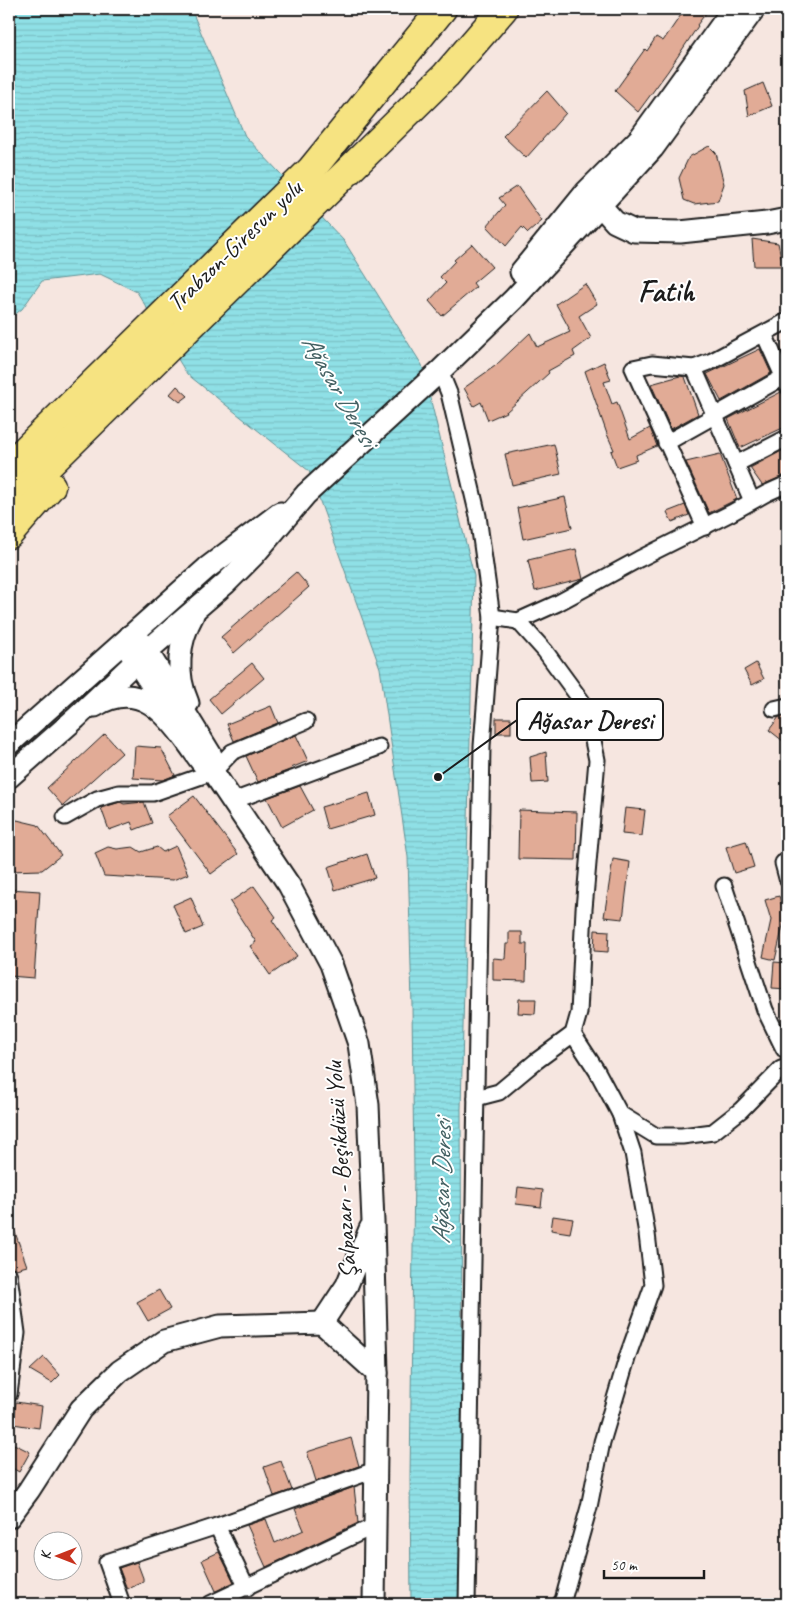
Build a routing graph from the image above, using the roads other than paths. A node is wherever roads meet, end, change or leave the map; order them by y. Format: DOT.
graph roads {
  1 [pos="442,9"];
  2 [pos="503,9"];
  3 [pos="733,9"];
  4 [pos="754,9"];
  5 [pos="594,198"];
  6 [pos="787,219"];
  7 [pos="787,321"];
  8 [pos="149,327"];
  9 [pos="764,334"];
  10 [pos="169,348"];
  11 [pos="694,368"];
  12 [pos="435,376"];
  13 [pos="786,379"];
  14 [pos="714,415"];
  15 [pos="787,438"];
  16 [pos="9,443"];
  17 [pos="666,444"];
  18 [pos="736,464"];
  19 [pos="9,466"];
  20 [pos="787,484"];
  21 [pos="306,494"];
  22 [pos="752,501"];
  23 [pos="9,504"];
  24 [pos="705,527"];
  25 [pos="9,534"];
  26 [pos="196,609"];
  27 [pos="492,617"];
  28 [pos="518,621"];
  29 [pos="130,636"];
  30 [pos="142,656"];
  31 [pos="76,718"];
  32 [pos="306,721"];
  33 [pos="9,744"];
  34 [pos="199,747"];
  35 [pos="379,747"];
  36 [pos="213,772"];
  37 [pos="9,777"];
  38 [pos="233,801"];
  39 [pos="64,817"];
  40 [pos="724,886"];
  41 [pos="573,1034"];
  42 [pos="787,1050"];
  43 [pos="787,1067"];
  44 [pos="476,1098"];
  45 [pos="620,1114"];
  46 [pos="373,1222"];
  47 [pos="9,1276"];
  48 [pos="322,1322"];
  49 [pos="377,1373"];
  50 [pos="9,1394"];
  51 [pos="375,1470"];
  52 [pos="9,1517"];
  53 [pos="217,1526"];
  54 [pos="374,1526"];
  55 [pos="247,1588"];
  56 [pos="122,1604"];
  57 [pos="210,1604"];
  58 [pos="374,1604"];
  59 [pos="467,1604"];
  60 [pos="560,1604"];
  1 -- 8 [label="highway, Trabzon-Giresun yolu"];
  2 -- 10 [label="highway"];
  3 -- 5 [label="main road"];
  4 -- 5 [label="main road"];
  5 -- 6 [label="main road"];
  5 -- 12 [label="main road"];
  7 -- 9 [label="street"];
  8 -- 16 [label="highway"];
  8 -- 19 [label="highway, Trabzon-Giresun yolu"];
  9 -- 11 [label="street"];
  9 -- 13 [label="street"];
  10 -- 23 [label="highway"];
  10 -- 25 [label="highway"];
  11 -- 14 [label="street"];
  11 -- 17 [label="street"];
  12 -- 21 [label="main road"];
  12 -- 27 [label="street"];
  13 -- 14 [label="street"];
  14 -- 17 [label="street"];
  14 -- 18 [label="street"];
  15 -- 18 [label="street"];
  17 -- 24 [label="street"];
  18 -- 22 [label="street"];
  20 -- 22 [label="street"];
  21 -- 26 [label="main road"];
  21 -- 29 [label="main road"];
  22 -- 24 [label="street"];
  24 -- 28 [label="street"];
  26 -- 30 [label="main road"];
  26 -- 34 [label="main road"];
  27 -- 28 [label="street"];
  27 -- 44 [label="street"];
  28 -- 41 [label="street"];
  29 -- 30 [label="main road"];
  29 -- 33 [label="main road"];
  30 -- 31 [label="main road"];
  30 -- 34 [label="main road"];
  31 -- 34 [label="main road"];
  31 -- 37 [label="main road"];
  32 -- 36 [label="street"];
  34 -- 36 [label="main road"];
  35 -- 38 [label="street"];
  36 -- 38 [label="main road, Şalpazarı - Beşikdüzü Yolu"];
  36 -- 39 [label="street"];
  38 -- 46 [label="main road, Şalpazarı - Beşikdüzü Yolu"];
  40 -- 42 [label="street"];
  41 -- 44 [label="street"];
  41 -- 45 [label="street"];
  43 -- 45 [label="street"];
  44 -- 59 [label="street"];
  45 -- 60 [label="street"];
  46 -- 48 [label="main road"];
  46 -- 49 [label="main road, Şalpazarı - Beşikdüzü Yolu"];
  47 -- 50 [label="street"];
  48 -- 49 [label="main road"];
  48 -- 52 [label="main road"];
  49 -- 51 [label="main road, Şalpazarı - Beşikdüzü Yolu"];
  51 -- 53 [label="street"];
  51 -- 54 [label="main road, Şalpazarı - Beşikdüzü Yolu"];
  53 -- 55 [label="street"];
  53 -- 56 [label="street"];
  54 -- 55 [label="street"];
  54 -- 58 [label="main road, Şalpazarı - Beşikdüzü Yolu"];
  55 -- 57 [label="street"];
}
